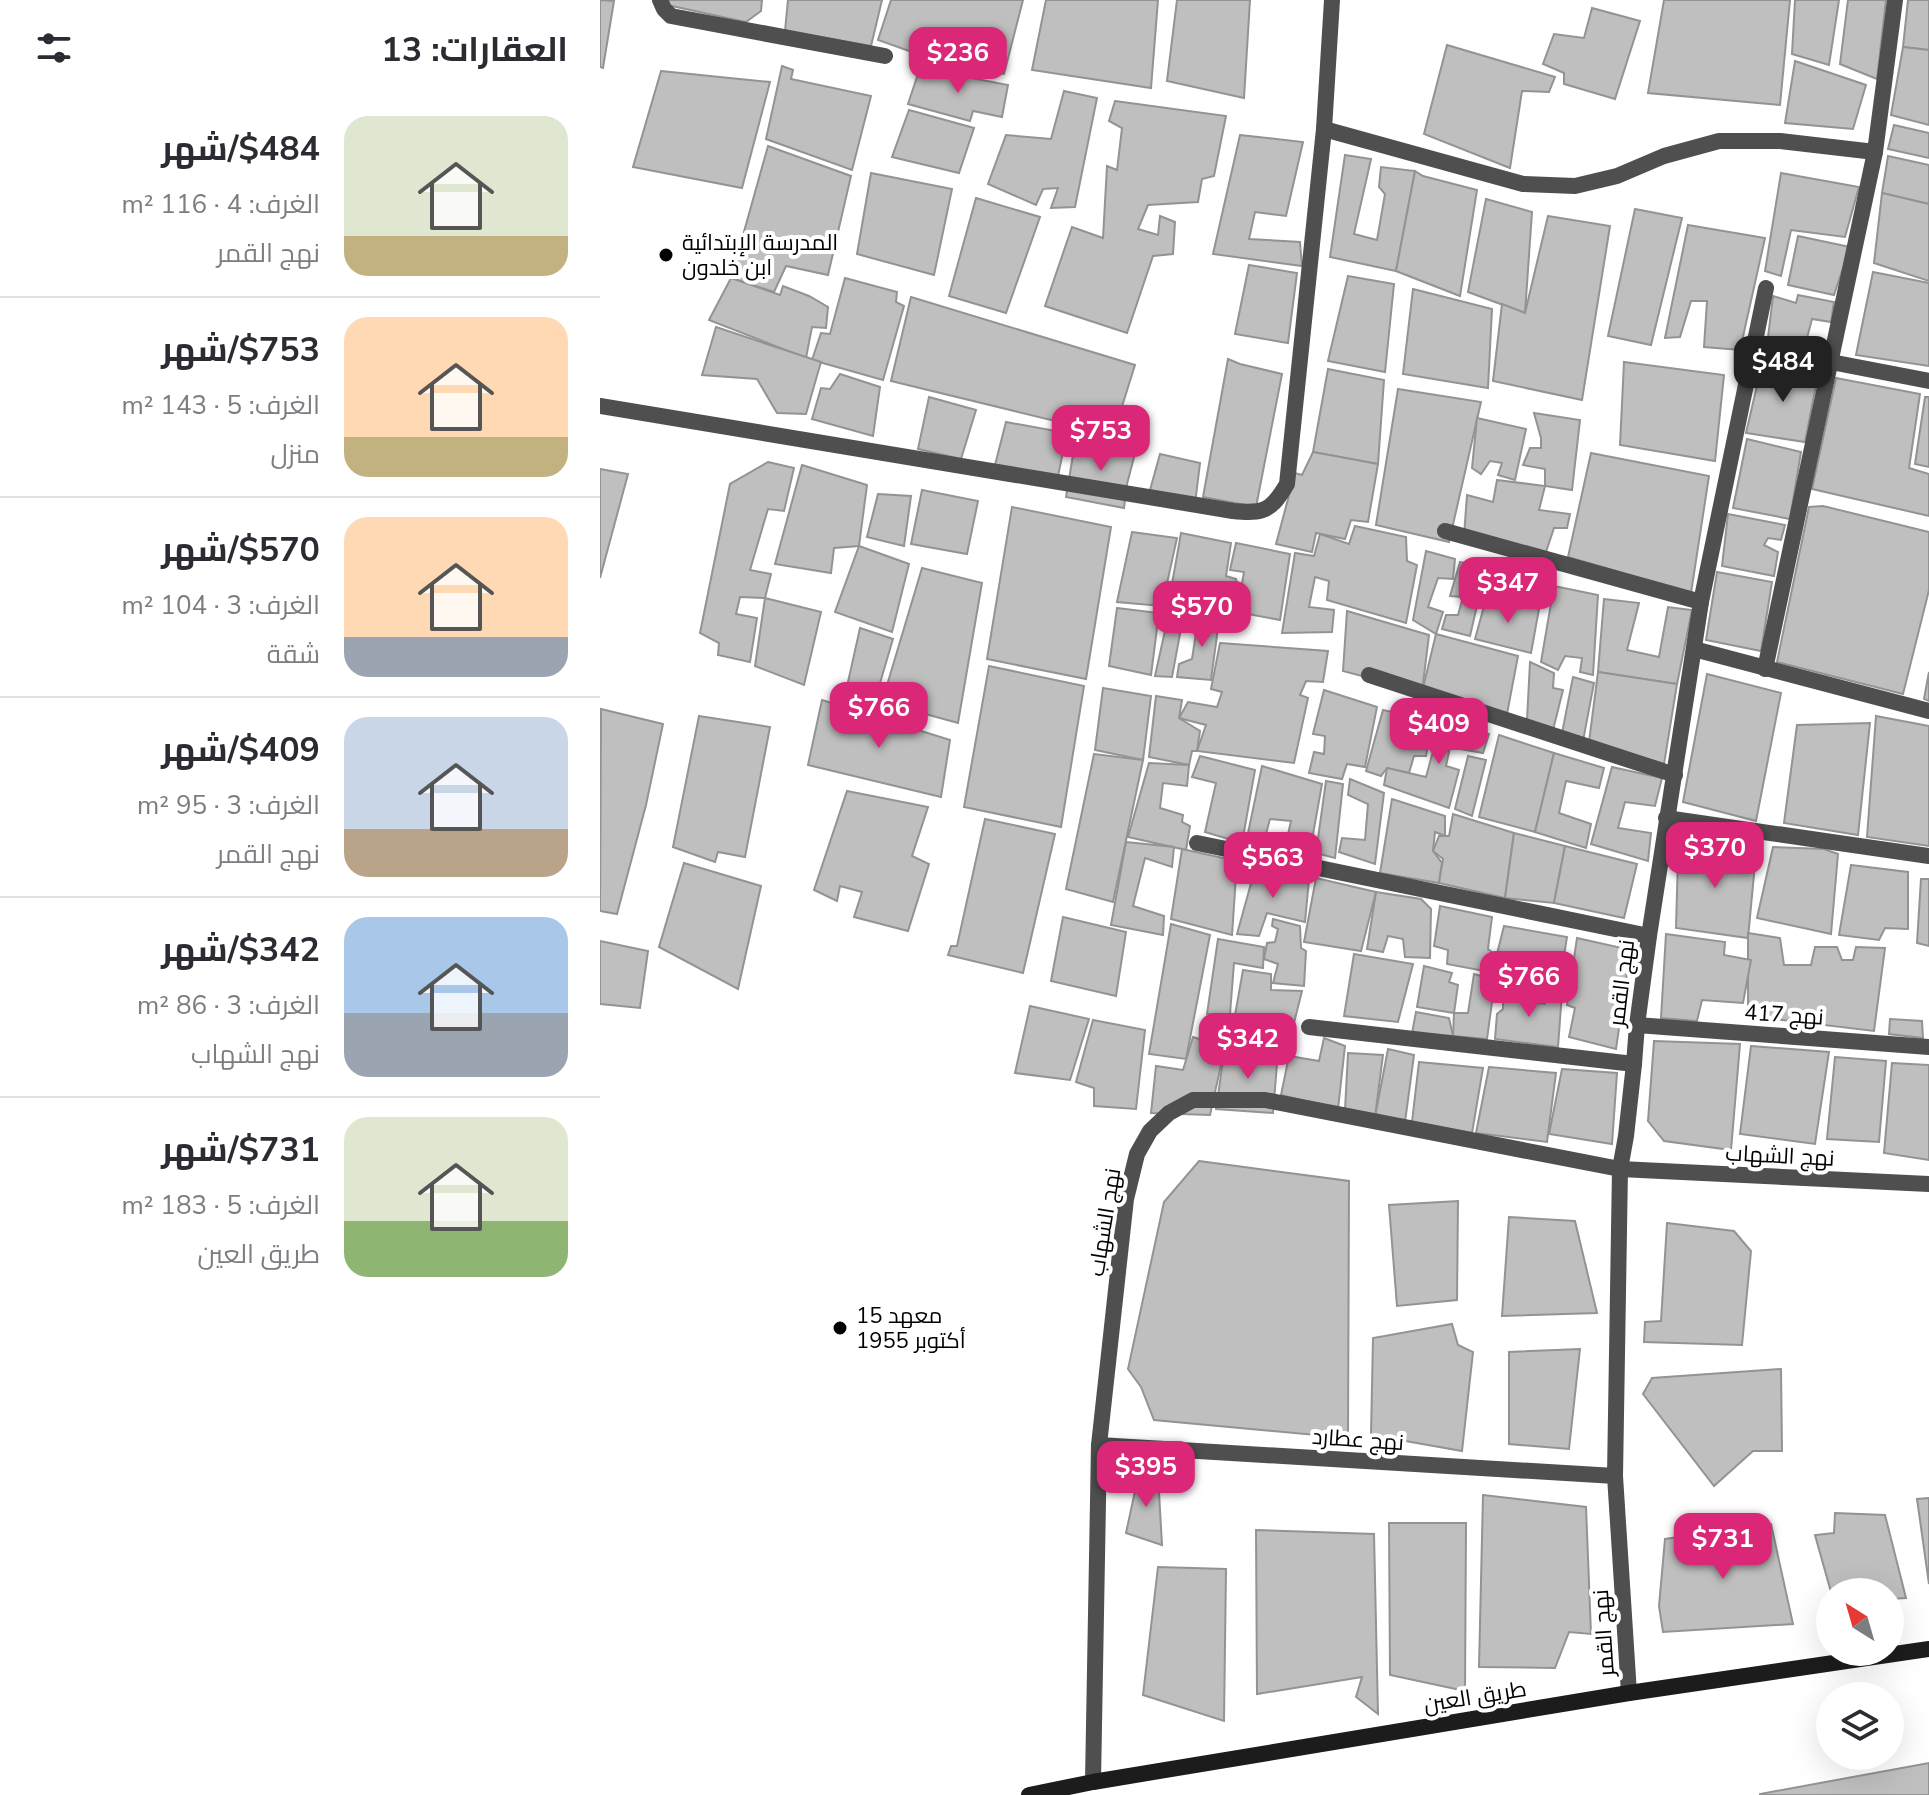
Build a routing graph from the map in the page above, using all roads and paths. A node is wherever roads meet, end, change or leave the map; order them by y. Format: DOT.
graph roads {
  1 [pos="660,0"];
  2 [pos="1332,0"];
  3 [pos="1895,0"];
  4 [pos="885,56"];
  5 [pos="1324,129"];
  6 [pos="1875,152"];
  7 [pos="1766,288"];
  8 [pos="1831,362"];
  9 [pos="1929,381"];
  10 [pos="600,406"];
  11 [pos="1445,531"];
  12 [pos="1701,602"];
  13 [pos="1694,649"];
  14 [pos="1765,669"];
  15 [pos="1369,675"];
  16 [pos="1929,711"];
  17 [pos="1675,775"];
  18 [pos="1666,818"];
  19 [pos="1197,843"];
  20 [pos="1929,856"];
  21 [pos="1649,936"];
  22 [pos="1637,1025"];
  23 [pos="1309,1027"];
  24 [pos="1929,1047"];
  25 [pos="1634,1064"];
  26 [pos="1620,1169"];
  27 [pos="1929,1184"];
  28 [pos="1099,1445"];
  29 [pos="1615,1476"];
  30 [pos="1929,1649"];
  31 [pos="1629,1693"];
  32 [pos="1093,1782"];
  33 [pos="1029,1795"];
  1 -- 4 [label="street"];
  2 -- 5 [label="street"];
  3 -- 6 [label="street"];
  5 -- 6 [label="street"];
  5 -- 10 [label="street"];
  6 -- 8 [label="street"];
  7 -- 12 [label="street, نهج القمر"];
  8 -- 9 [label="street"];
  8 -- 14 [label="street"];
  11 -- 12 [label="street"];
  12 -- 13 [label="street, نهج القمر"];
  13 -- 14 [label="street"];
  13 -- 17 [label="street, نهج القمر"];
  14 -- 16 [label="street"];
  15 -- 17 [label="street"];
  17 -- 18 [label="street, نهج القمر"];
  18 -- 20 [label="street"];
  18 -- 21 [label="street, نهج القمر"];
  19 -- 21 [label="street"];
  21 -- 22 [label="street, نهج القمر"];
  22 -- 24 [label="street, نهج 417"];
  22 -- 25 [label="street, نهج القمر"];
  23 -- 25 [label="street"];
  25 -- 26 [label="street, نهج القمر"];
  26 -- 27 [label="street, نهج الشهاب"];
  26 -- 28 [label="street, نهج الشهاب"];
  26 -- 29 [label="street, نهج القمر"];
  28 -- 29 [label="street, نهج عطارد"];
  28 -- 32 [label="street, نهج الشهاب"];
  29 -- 31 [label="street, نهج القمر"];
  30 -- 31 [label="main road, طريق العين"];
  31 -- 32 [label="main road, طريق العين"];
  32 -- 33 [label="main road, طريق العين"];
}
